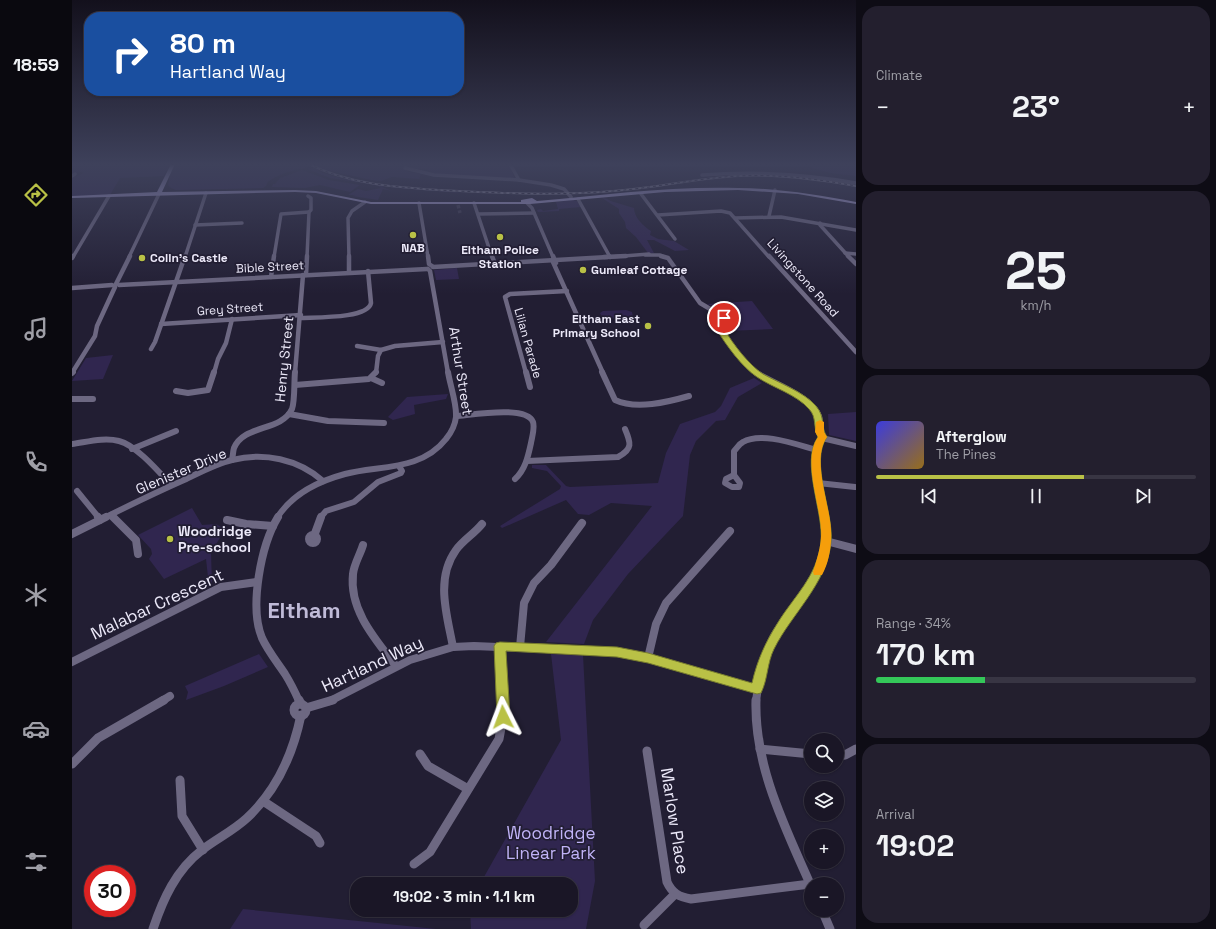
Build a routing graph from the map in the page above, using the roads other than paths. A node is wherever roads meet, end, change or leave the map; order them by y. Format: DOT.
graph roads {
  1 [pos="102,207"];
  2 [pos="153,207"];
  3 [pos="201,207"];
  4 [pos="310,207"];
  5 [pos="357,207"];
  6 [pos="418,207"];
  7 [pos="476,207"];
  8 [pos="533,207"];
  9 [pos="580,207"];
  10 [pos="652,207"];
  11 [pos="771,207"];
  12 [pos="309,212"];
  13 [pos="534,213"];
  14 [pos="478,214"];
  15 [pos="658,215"];
  16 [pos="769,216"];
  17 [pos="735,218"];
  18 [pos="820,222"];
  19 [pos="242,223"];
  20 [pos="195,225"];
  21 [pos="856,230"];
  22 [pos="675,238"];
  23 [pos="845,253"];
  24 [pos="856,254"];
  25 [pos="609,257"];
  26 [pos="72,258"];
  27 [pos="554,260"];
  28 [pos="494,264"];
  29 [pos="856,264"];
  30 [pos="430,268"];
  31 [pos="368,271"];
  32 [pos="349,272"];
  33 [pos="304,275"];
  34 [pos="271,277"];
  35 [pos="177,282"];
  36 [pos="115,285"];
  37 [pos="72,288"];
  38 [pos="567,291"];
  39 [pos="300,316"];
  40 [pos="232,319"];
  41 [pos="161,324"];
  42 [pos="443,342"];
  43 [pos="357,346"];
  44 [pos="151,349"];
  45 [pos="381,350"];
  46 [pos="856,352"];
  47 [pos="72,372"];
  48 [pos="371,378"];
  49 [pos="382,383"];
  50 [pos="295,385"];
  51 [pos="530,387"];
  52 [pos="176,391"];
  53 [pos="689,396"];
  54 [pos="72,399"];
  55 [pos="93,399"];
  56 [pos="289,414"];
  57 [pos="456,416"];
  58 [pos="384,423"];
  59 [pos="625,429"];
  60 [pos="176,431"];
  61 [pos="822,438"];
  62 [pos="72,444"];
  63 [pos="856,446"];
  64 [pos="132,449"];
  65 [pos="817,450"];
  66 [pos="232,460"];
  67 [pos="527,461"];
  68 [pos="399,466"];
  69 [pos="734,475"];
  70 [pos="515,479"];
  71 [pos="323,481"];
  72 [pos="818,483"];
  73 [pos="171,485"];
  74 [pos="855,487"];
  75 [pos="77,491"];
  76 [pos="111,515"];
  77 [pos="100,520"];
  78 [pos="227,520"];
  79 [pos="582,523"];
  80 [pos="482,524"];
  81 [pos="274,526"];
  82 [pos="730,531"];
  83 [pos="72,534"];
  84 [pos="314,536"];
  85 [pos="826,541"];
  86 [pos="363,545"];
  87 [pos="856,549"];
  88 [pos="138,554"];
  89 [pos="257,582"];
  90 [pos="500,646"];
  91 [pos="520,647"];
  92 [pos="453,648"];
  93 [pos="648,658"];
  94 [pos="72,662"];
  95 [pos="396,666"];
  96 [pos="757,689"];
  97 [pos="170,696"];
  98 [pos="300,710"];
  99 [pos="760,749"];
  100 [pos="856,749"];
  101 [pos="647,751"];
  102 [pos="804,753"];
  103 [pos="420,754"];
  104 [pos="844,755"];
  105 [pos="72,764"];
  106 [pos="180,780"];
  107 [pos="468,789"];
  108 [pos="263,801"];
  109 [pos="320,844"];
  110 [pos="203,850"];
  111 [pos="414,864"];
  112 [pos="808,877"];
  113 [pos="804,886"];
  114 [pos="675,894"];
  115 [pos="825,917"];
  116 [pos="644,925"];
  117 [pos="152,929"];
  118 [pos="830,929"];
  1 -- 26 [label="street"];
  2 -- 36 [label="street"];
  3 -- 20 [label="street"];
  4 -- 12 [label="street, Henry Street"];
  5 -- 32 [label="street"];
  6 -- 30 [label="street, Arthur Street"];
  7 -- 14 [label="street"];
  8 -- 13 [label="street"];
  9 -- 25 [label="street"];
  10 -- 15 [label="street"];
  11 -- 16 [label="street"];
  12 -- 33 [label="street, Henry Street"];
  12 -- 34 [label="street"];
  13 -- 14 [label="street"];
  13 -- 27 [label="street"];
  14 -- 28 [label="street"];
  15 -- 17 [label="street"];
  15 -- 22 [label="street"];
  16 -- 17 [label="street"];
  16 -- 18 [label="street"];
  17 -- 46 [label="street, Livingstone Road"];
  18 -- 21 [label="street"];
  18 -- 23 [label="street"];
  19 -- 20 [label="street"];
  20 -- 35 [label="street"];
  23 -- 24 [label="street"];
  23 -- 29 [label="street"];
  25 -- 27 [label="street, Bible Street"];
  25 -- 61 [label="street, Bible Street"];
  27 -- 28 [label="street, Bible Street"];
  27 -- 38 [label="street"];
  28 -- 30 [label="street, Bible Street"];
  30 -- 31 [label="street, Bible Street"];
  30 -- 42 [label="street, Arthur Street"];
  31 -- 32 [label="street, Bible Street"];
  31 -- 39 [label="street, Grey Street"];
  32 -- 33 [label="street, Bible Street"];
  33 -- 34 [label="street, Bible Street"];
  33 -- 39 [label="street, Henry Street"];
  34 -- 35 [label="street, Bible Street"];
  35 -- 36 [label="street, Bible Street"];
  35 -- 41 [label="street"];
  36 -- 37 [label="street, Bible Street"];
  36 -- 47 [label="street"];
  38 -- 51 [label="street, Lilian Parade"];
  38 -- 53 [label="street"];
  39 -- 40 [label="street, Grey Street"];
  39 -- 50 [label="street, Henry Street"];
  40 -- 41 [label="street, Grey Street"];
  40 -- 52 [label="street"];
  41 -- 44 [label="street"];
  42 -- 45 [label="street"];
  42 -- 57 [label="street, Arthur Street"];
  43 -- 45 [label="street"];
  45 -- 48 [label="street"];
  48 -- 49 [label="street"];
  48 -- 50 [label="street"];
  50 -- 56 [label="street, Henry Street"];
  54 -- 55 [label="street"];
  56 -- 58 [label="street"];
  56 -- 66 [label="street, Henry Street"];
  57 -- 67 [label="street"];
  57 -- 68 [label="street, Arthur Street"];
  59 -- 67 [label="street"];
  60 -- 64 [label="street"];
  61 -- 63 [label="street"];
  61 -- 65 [label="street"];
  62 -- 64 [label="street"];
  64 -- 73 [label="street"];
  65 -- 69 [label="street"];
  65 -- 72 [label="street"];
  66 -- 71 [label="street, Glenister Drive"];
  66 -- 73 [label="street, Glenister Drive"];
  67 -- 70 [label="street"];
  68 -- 71 [label="street, Arthur Street"];
  68 -- 84 [label="street"];
  71 -- 81 [label="street, Arthur Street"];
  72 -- 74 [label="street"];
  72 -- 85 [label="street"];
  73 -- 76 [label="street, Glenister Drive"];
  75 -- 77 [label="street"];
  76 -- 77 [label="street, Glenister Drive"];
  76 -- 88 [label="street"];
  77 -- 83 [label="street, Glenister Drive"];
  78 -- 81 [label="street"];
  79 -- 91 [label="street"];
  80 -- 92 [label="street"];
  81 -- 89 [label="street, Arthur Street"];
  82 -- 93 [label="street"];
  85 -- 87 [label="street"];
  85 -- 96 [label="street"];
  86 -- 95 [label="street"];
  89 -- 94 [label="street, Malabar Crescent"];
  89 -- 98 [label="street, Arthur Street"];
  90 -- 91 [label="street, Hartland Way"];
  90 -- 92 [label="street, Hartland Way"];
  90 -- 107 [label="street"];
  91 -- 93 [label="street, Hartland Way"];
  92 -- 95 [label="street, Hartland Way"];
  93 -- 96 [label="street, Hartland Way"];
  95 -- 98 [label="street, Hartland Way"];
  96 -- 99 [label="street"];
  97 -- 105 [label="street"];
  98 -- 108 [label="street, Arthur Street"];
  99 -- 102 [label="street"];
  99 -- 112 [label="street"];
  100 -- 104 [label="street"];
  101 -- 114 [label="street, Marlow Place"];
  103 -- 107 [label="street"];
  106 -- 110 [label="street"];
  107 -- 111 [label="street"];
  108 -- 109 [label="street"];
  108 -- 110 [label="street, Arthur Street"];
  110 -- 117 [label="street, Arthur Street"];
  113 -- 114 [label="street, Marlow Place"];
  114 -- 116 [label="street, Marlow Place"];
  115 -- 118 [label="street"];
}
